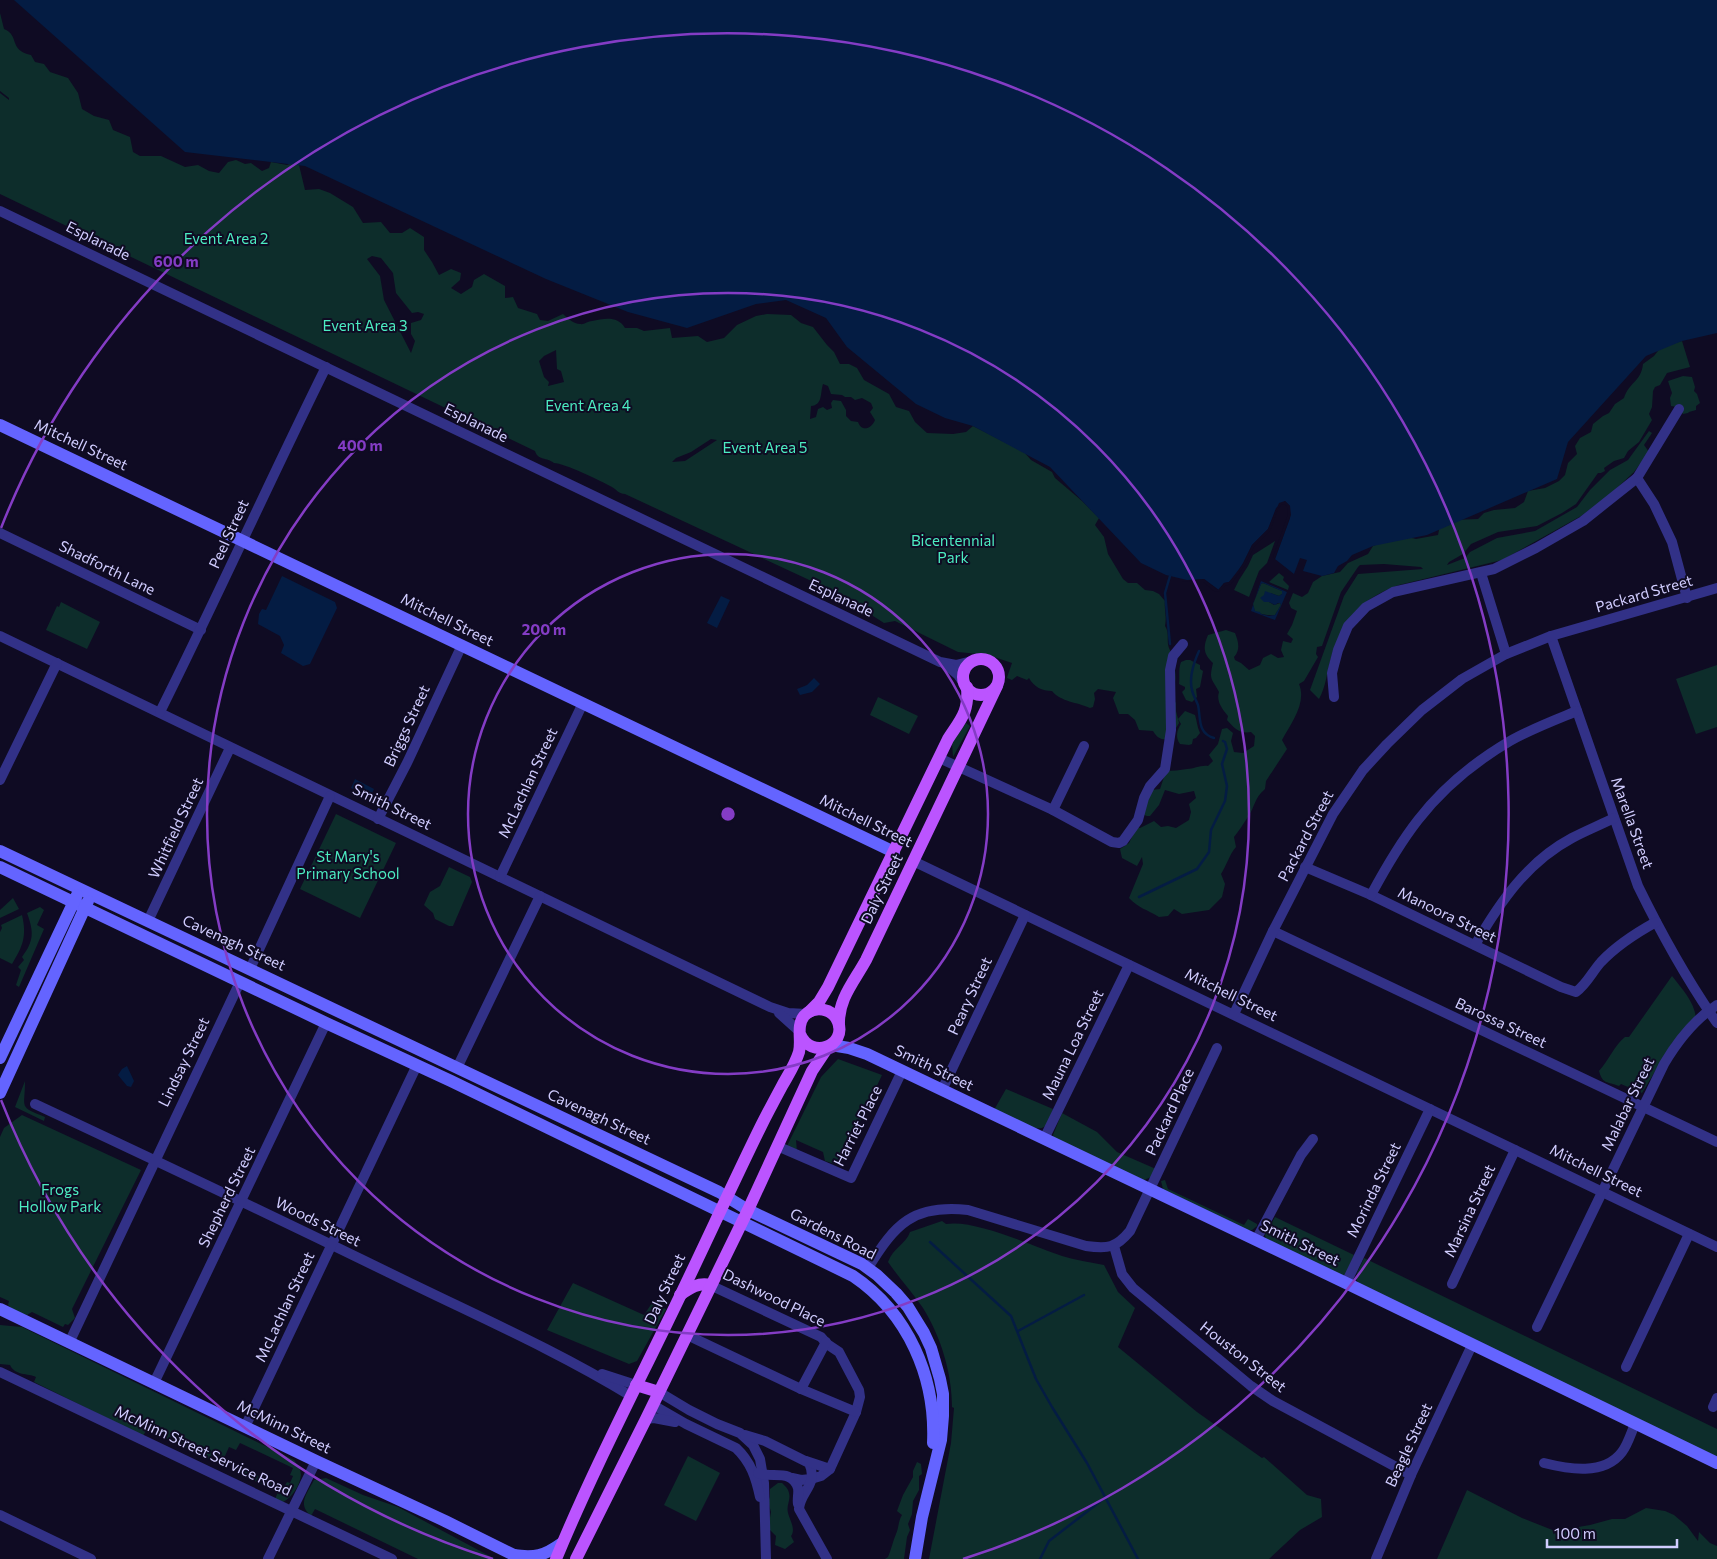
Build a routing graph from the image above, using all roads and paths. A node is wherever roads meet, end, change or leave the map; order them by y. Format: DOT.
graph roads {
  1 [pos="1,214"];
  2 [pos="326,367"];
  3 [pos="1679,409"];
  4 [pos="0,424"];
  5 [pos="1637,478"];
  6 [pos="0,533"];
  7 [pos="243,540"];
  8 [pos="1481,573"];
  9 [pos="1717,588"];
  10 [pos="1687,598"];
  11 [pos="201,630"];
  12 [pos="0,636"];
  13 [pos="1551,636"];
  14 [pos="1183,644"];
  15 [pos="462,645"];
  16 [pos="1506,654"];
  17 [pos="976,660"];
  18 [pos="940,662"];
  19 [pos="57,663"];
  20 [pos="966,686"];
  21 [pos="997,686"];
  22 [pos="1334,697"];
  23 [pos="583,703"];
  24 [pos="1577,711"];
  25 [pos="160,712"];
  26 [pos="1084,746"];
  27 [pos="230,748"];
  28 [pos="940,758"];
  29 [pos="958,766"];
  30 [pos="0,780"];
  31 [pos="330,796"];
  32 [pos="1053,810"];
  33 [pos="1614,818"];
  34 [pos="378,819"];
  35 [pos="0,851"];
  36 [pos="894,852"];
  37 [pos="913,861"];
  38 [pos="0,867"];
  39 [pos="1305,868"];
  40 [pos="500,877"];
  41 [pos="86,891"];
  42 [pos="1371,895"];
  43 [pos="540,896"];
  44 [pos="79,905"];
  45 [pos="1025,915"];
  46 [pos="148,921"];
  47 [pos="1656,922"];
  48 [pos="1274,931"];
  49 [pos="143,936"];
  50 [pos="1475,945"];
  51 [pos="1129,964"];
  52 [pos="250,969"];
  53 [pos="240,982"];
  54 [pos="770,1007"];
  55 [pos="333,1008"];
  56 [pos="1712,1008"];
  57 [pos="808,1013"];
  58 [pos="1234,1014"];
  59 [pos="1717,1023"];
  60 [pos="326,1024"];
  61 [pos="839,1027"];
  62 [pos="800,1032"];
  63 [pos="830,1046"];
  64 [pos="1218,1048"];
  65 [pos="424,1052"];
  66 [pos="867,1054"];
  67 [pos="0,1058"];
  68 [pos="417,1065"];
  69 [pos="457,1068"];
  70 [pos="902,1070"];
  71 [pos="451,1081"];
  72 [pos="942,1090"];
  73 [pos="0,1094"];
  74 [pos="35,1104"];
  75 [pos="1643,1107"];
  76 [pos="1430,1109"];
  77 [pos="1044,1140"];
  78 [pos="1313,1140"];
  79 [pos="1717,1142"];
  80 [pos="777,1146"];
  81 [pos="1515,1150"];
  82 [pos="650,1159"];
  83 [pos="155,1160"];
  84 [pos="643,1175"];
  85 [pos="1150,1190"];
  86 [pos="1602,1192"];
  87 [pos="727,1196"];
  88 [pos="241,1201"];
  89 [pos="748,1210"];
  90 [pos="719,1212"];
  91 [pos="741,1223"];
  92 [pos="1689,1234"];
  93 [pos="1256,1240"];
  94 [pos="819,1243"];
  95 [pos="331,1244"];
  96 [pos="1114,1246"];
  97 [pos="1717,1248"];
  98 [pos="813,1257"];
  99 [pos="868,1268"];
  100 [pos="860,1281"];
  101 [pos="1346,1283"];
  102 [pos="1452,1284"];
  103 [pos="710,1285"];
  104 [pos="680,1295"];
  105 [pos="0,1309"];
  106 [pos="0,1319"];
  107 [pos="32,1324"];
  108 [pos="666,1325"];
  109 [pos="1538,1327"];
  110 [pos="686,1335"];
  111 [pos="826,1342"];
  112 [pos="69,1343"];
  113 [pos="1472,1345"];
  114 [pos="1626,1367"];
  115 [pos="0,1372"];
  116 [pos="154,1383"];
  117 [pos="801,1389"];
  118 [pos="634,1390"];
  119 [pos="659,1392"];
  120 [pos="653,1405"];
  121 [pos="856,1412"];
  122 [pos="646,1419"];
  123 [pos="686,1424"];
  124 [pos="716,1424"];
  125 [pos="1636,1424"];
  126 [pos="245,1426"];
  127 [pos="740,1433"];
  128 [pos="711,1436"];
  129 [pos="753,1445"];
  130 [pos="742,1454"];
  131 [pos="316,1461"];
  132 [pos="806,1461"];
  133 [pos="1544,1462"];
  134 [pos="1717,1464"];
  135 [pos="830,1469"];
  136 [pos="753,1471"];
  137 [pos="763,1475"];
  138 [pos="1411,1475"];
  139 [pos="792,1478"];
  140 [pos="812,1480"];
  141 [pos="927,1492"];
  142 [pos="800,1510"];
  143 [pos="292,1511"];
  144 [pos="0,1515"];
  145 [pos="764,1525"];
  146 [pos="562,1543"];
  147 [pos="514,1558"];
  148 [pos="91,1559"];
  149 [pos="268,1559"];
  150 [pos="392,1559"];
  151 [pos="556,1559"];
  152 [pos="576,1559"];
  153 [pos="766,1559"];
  154 [pos="827,1559"];
  155 [pos="915,1559"];
  156 [pos="1376,1559"];
  1 -- 2 [label="street, Esplanade"];
  2 -- 7 [label="street, Peel Street"];
  2 -- 18 [label="street, Esplanade"];
  3 -- 5 [label="street"];
  4 -- 7 [label="street, Mitchell Street"];
  5 -- 8 [label="street"];
  5 -- 10 [label="street"];
  6 -- 11 [label="street, Shadforth Lane"];
  7 -- 11 [label="street, Peel Street"];
  7 -- 15 [label="street, Mitchell Street"];
  8 -- 16 [label="street"];
  8 -- 22 [label="street"];
  9 -- 10 [label="street, Packard Street"];
  10 -- 13 [label="street, Packard Street"];
  11 -- 25 [label="street, Peel Street"];
  12 -- 19 [label="street, Smith Street"];
  13 -- 16 [label="street, Packard Street"];
  13 -- 24 [label="street, Marella Street"];
  14 -- 32 [label="street"];
  15 -- 23 [label="street, Mitchell Street"];
  15 -- 34 [label="street, Briggs Street"];
  16 -- 39 [label="street, Packard Street"];
  17 -- 18 [label="street, Esplanade"];
  17 -- 20 [label="main road, Daly Street"];
  17 -- 21 [label="main road"];
  18 -- 20 [label="street, Esplanade"];
  19 -- 25 [label="street, Smith Street"];
  19 -- 30 [label="street"];
  20 -- 21 [label="main road"];
  20 -- 28 [label="main road, Daly Street"];
  21 -- 29 [label="main road, Daly Street"];
  23 -- 36 [label="street, Mitchell Street"];
  23 -- 40 [label="street, McLachlan Street"];
  24 -- 33 [label="street, Marella Street"];
  24 -- 42 [label="street"];
  25 -- 27 [label="street, Smith Street"];
  26 -- 32 [label="street"];
  27 -- 31 [label="street, Smith Street"];
  27 -- 46 [label="street, Whitfield Street"];
  28 -- 29 [label="street"];
  28 -- 36 [label="main road, Daly Street"];
  29 -- 32 [label="street"];
  29 -- 37 [label="main road, Daly Street"];
  31 -- 34 [label="street, Smith Street"];
  31 -- 52 [label="street, Lindsay Street"];
  33 -- 47 [label="street, Marella Street"];
  33 -- 50 [label="street"];
  34 -- 40 [label="street, Smith Street"];
  35 -- 41 [label="street, Cavenagh Street"];
  36 -- 37 [label="main road, Mitchell Street"];
  36 -- 57 [label="main road, Daly Street"];
  37 -- 45 [label="street, Mitchell Street"];
  37 -- 61 [label="main road, Daly Street"];
  38 -- 44 [label="street"];
  39 -- 42 [label="street, Manoora Street"];
  39 -- 48 [label="street, Packard Street"];
  40 -- 43 [label="street, Smith Street"];
  41 -- 44 [label="street"];
  41 -- 46 [label="street, Cavenagh Street"];
  42 -- 50 [label="street, Manoora Street"];
  43 -- 54 [label="street, Smith Street"];
  43 -- 69 [label="street"];
  44 -- 49 [label="street"];
  44 -- 67 [label="street"];
  44 -- 73 [label="street"];
  45 -- 51 [label="street, Mitchell Street"];
  45 -- 72 [label="street, Peary Street"];
  46 -- 49 [label="street"];
  46 -- 52 [label="street, Cavenagh Street"];
  47 -- 50 [label="street, Manoora Street"];
  47 -- 56 [label="street, Marella Street"];
  48 -- 58 [label="street, Packard Street"];
  48 -- 75 [label="street, Barossa Street"];
  49 -- 53 [label="street"];
  51 -- 58 [label="street, Mitchell Street"];
  51 -- 77 [label="street, Mauna Loa Street"];
  52 -- 53 [label="street, Lindsay Street"];
  52 -- 55 [label="street, Cavenagh Street"];
  53 -- 60 [label="street"];
  53 -- 83 [label="street, Lindsay Street"];
  54 -- 57 [label="street, Smith Street"];
  54 -- 62 [label="street, Smith Street"];
  55 -- 60 [label="street"];
  55 -- 65 [label="street, Cavenagh Street"];
  56 -- 59 [label="street, Marella Street"];
  56 -- 75 [label="street, Malabar Street"];
  57 -- 61 [label="main road"];
  57 -- 62 [label="main road"];
  58 -- 76 [label="street, Mitchell Street"];
  60 -- 68 [label="street"];
  60 -- 88 [label="street, Shepherd Street"];
  61 -- 63 [label="main road"];
  61 -- 66 [label="street, Smith Street"];
  62 -- 63 [label="main road"];
  62 -- 87 [label="main road, Daly Street"];
  63 -- 66 [label="street, Smith Street"];
  63 -- 80 [label="main road"];
  64 -- 85 [label="street, Packard Place"];
  65 -- 68 [label="street"];
  65 -- 69 [label="street, Cavenagh Street"];
  66 -- 70 [label="street, Smith Street"];
  68 -- 71 [label="street"];
  68 -- 95 [label="street, McLachlan Street"];
  69 -- 71 [label="street"];
  69 -- 82 [label="street, Cavenagh Street"];
  70 -- 72 [label="street, Smith Street"];
  70 -- 80 [label="street, Harriet Place"];
  71 -- 84 [label="street"];
  72 -- 77 [label="street, Smith Street"];
  74 -- 83 [label="street, Woods Street"];
  75 -- 79 [label="street, Barossa Street"];
  75 -- 86 [label="street, Malabar Street"];
  76 -- 81 [label="street, Mitchell Street"];
  76 -- 101 [label="street, Morinda Street"];
  77 -- 85 [label="street, Smith Street"];
  78 -- 93 [label="street"];
  80 -- 89 [label="main road"];
  81 -- 86 [label="street, Mitchell Street"];
  81 -- 102 [label="street, Marsina Street"];
  82 -- 84 [label="street"];
  82 -- 87 [label="street, Cavenagh Street"];
  83 -- 88 [label="street, Woods Street"];
  83 -- 112 [label="street, Lindsay Street"];
  84 -- 90 [label="street"];
  85 -- 93 [label="street, Smith Street"];
  85 -- 96 [label="street, Packard Place"];
  86 -- 92 [label="street, Mitchell Street"];
  86 -- 109 [label="street, Malabar Street"];
  87 -- 89 [label="street, Cavenagh Street"];
  87 -- 90 [label="main road, Daly Street"];
  88 -- 95 [label="street, Woods Street"];
  88 -- 116 [label="street, Shepherd Street"];
  89 -- 91 [label="main road"];
  89 -- 94 [label="street, Gardens Road"];
  90 -- 91 [label="street, Gardens Road"];
  90 -- 104 [label="main road, Daly Street"];
  91 -- 98 [label="street, Gardens Road"];
  91 -- 103 [label="main road"];
  92 -- 97 [label="street, Mitchell Street"];
  92 -- 114 [label="street"];
  93 -- 101 [label="street, Smith Street"];
  94 -- 98 [label="street"];
  94 -- 99 [label="street, Gardens Road"];
  95 -- 118 [label="street, Woods Street"];
  95 -- 126 [label="street, McLachlan Street"];
  96 -- 99 [label="street"];
  96 -- 138 [label="street, Houston Street"];
  98 -- 100 [label="street, Gardens Road"];
  99 -- 100 [label="street"];
  99 -- 141 [label="street, Gardens Road"];
  100 -- 141 [label="street, Gardens Road"];
  101 -- 113 [label="street, Smith Street"];
  103 -- 104 [label="main road, Dashwood Place"];
  103 -- 110 [label="main road"];
  103 -- 111 [label="street, Dashwood Place"];
  104 -- 108 [label="main road, Daly Street"];
  105 -- 107 [label="street, McMinn Street"];
  106 -- 107 [label="street, McMinn Street"];
  107 -- 112 [label="street, McMinn Street"];
  108 -- 110 [label="main road"];
  108 -- 118 [label="main road, Daly Street"];
  110 -- 117 [label="street"];
  110 -- 119 [label="main road"];
  111 -- 117 [label="street, Dashwood Place"];
  111 -- 121 [label="street, Dashwood Place"];
  112 -- 116 [label="street, McMinn Street"];
  113 -- 125 [label="street, Smith Street"];
  113 -- 138 [label="street, Beagle Street"];
  115 -- 143 [label="street, McMinn Street Service Road"];
  116 -- 126 [label="street, McMinn Street"];
  117 -- 121 [label="street"];
  118 -- 119 [label="main road"];
  118 -- 120 [label="main road"];
  118 -- 146 [label="main road, Daly Street"];
  119 -- 120 [label="main road"];
  119 -- 124 [label="street"];
  120 -- 122 [label="main road"];
  120 -- 123 [label="street"];
  121 -- 135 [label="street, Dashwood Place"];
  122 -- 123 [label="street"];
  122 -- 152 [label="main road"];
  123 -- 128 [label="street"];
  124 -- 127 [label="street"];
  124 -- 128 [label="street"];
  125 -- 133 [label="street"];
  125 -- 134 [label="street, Smith Street"];
  126 -- 131 [label="street, McMinn Street"];
  127 -- 129 [label="street"];
  127 -- 132 [label="street"];
  128 -- 130 [label="street"];
  129 -- 130 [label="street"];
  129 -- 137 [label="street"];
  130 -- 136 [label="street"];
  131 -- 143 [label="street"];
  131 -- 147 [label="street, McMinn Street"];
  132 -- 135 [label="street"];
  132 -- 140 [label="street"];
  135 -- 140 [label="street"];
  136 -- 137 [label="street"];
  136 -- 145 [label="street"];
  137 -- 139 [label="street"];
  137 -- 145 [label="street"];
  138 -- 156 [label="street, Beagle Street"];
  139 -- 140 [label="street"];
  139 -- 142 [label="street"];
  140 -- 142 [label="street"];
  141 -- 155 [label="street, Gardens Road"];
  142 -- 154 [label="street"];
  143 -- 149 [label="street"];
  143 -- 150 [label="street, McMinn Street Service Road"];
  144 -- 148 [label="street"];
  145 -- 153 [label="street"];
  146 -- 147 [label="street"];
  146 -- 151 [label="main road, Daly Street"];
}
